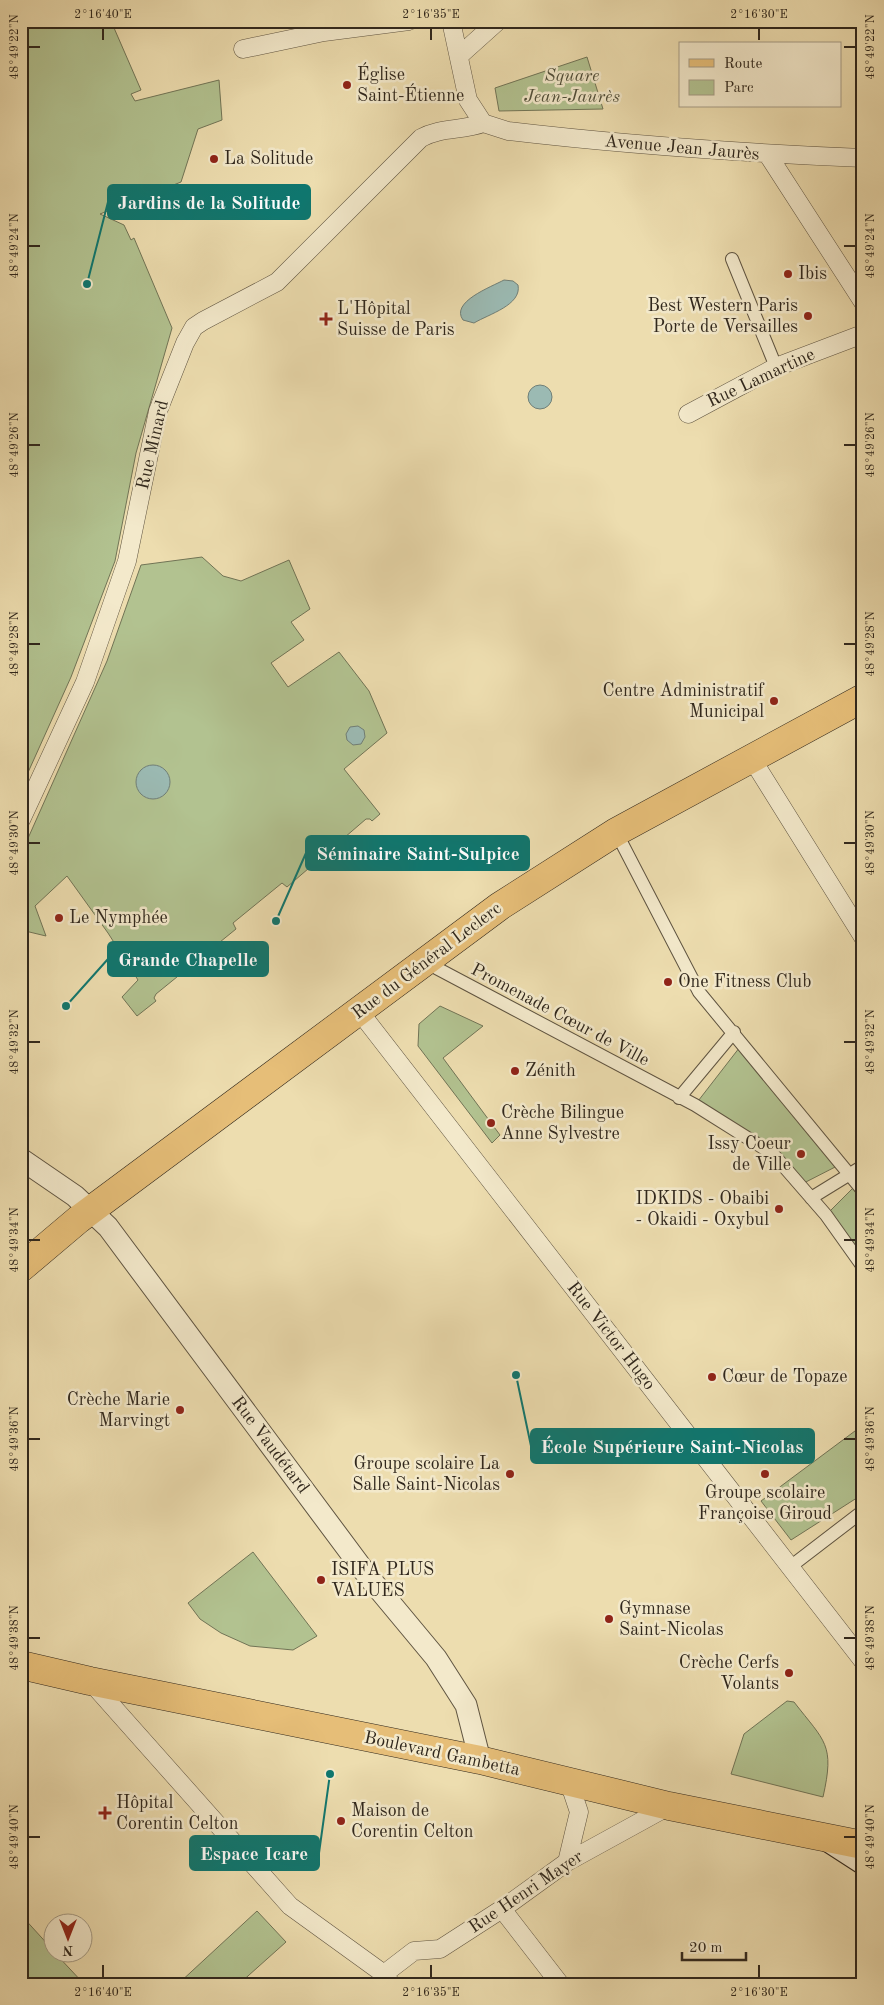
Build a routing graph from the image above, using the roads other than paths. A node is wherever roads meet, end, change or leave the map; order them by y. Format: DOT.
graph roads {
  1 [pos="409,21"];
  2 [pos="451,21"];
  3 [pos="498,21"];
  4 [pos="243,48"];
  5 [pos="459,56"];
  6 [pos="483,123"];
  7 [pos="768,155"];
  8 [pos="863,158"];
  9 [pos="732,259"];
  10 [pos="863,302"];
  11 [pos="863,334"];
  12 [pos="776,367"];
  13 [pos="688,414"];
  14 [pos="863,698"];
  15 [pos="752,759"];
  16 [pos="21,820"];
  17 [pos="616,832"];
  18 [pos="863,936"];
  19 [pos="425,962"];
  20 [pos="359,1011"];
  21 [pos="734,1032"];
  22 [pos="679,1098"];
  23 [pos="21,1159"];
  24 [pos="863,1166"];
  25 [pos="849,1174"];
  26 [pos="863,1192"];
  27 [pos="810,1198"];
  28 [pos="92,1210"];
  29 [pos="863,1267"];
  30 [pos="21,1268"];
  31 [pos="863,1512"];
  32 [pos="790,1567"];
  33 [pos="863,1661"];
  34 [pos="21,1665"];
  35 [pos="90,1681"];
  36 [pos="480,1760"];
  37 [pos="569,1782"];
  38 [pos="669,1806"];
  39 [pos="826,1838"];
  40 [pos="863,1845"];
  41 [pos="567,1862"];
  42 [pos="863,1862"];
  43 [pos="502,1909"];
  44 [pos="387,1979"];
  45 [pos="560,1984"];
  1 -- 4 [label="street"];
  2 -- 5 [label="street"];
  3 -- 5 [label="street"];
  5 -- 6 [label="street"];
  6 -- 7 [label="street, Avenue Jean Jaurès"];
  6 -- 16 [label="street, Rue Minard"];
  7 -- 8 [label="street"];
  7 -- 10 [label="street, Avenue Jean Jaurès"];
  9 -- 12 [label="street"];
  11 -- 12 [label="street, Rue Lamartine"];
  12 -- 13 [label="street, Rue Lamartine"];
  14 -- 15 [label="main road, Rue du Général Leclerc"];
  15 -- 17 [label="main road, Rue du Général Leclerc"];
  15 -- 18 [label="street"];
  17 -- 19 [label="main road, Rue du Général Leclerc"];
  17 -- 21 [label="street"];
  19 -- 20 [label="main road, Rue du Général Leclerc"];
  19 -- 22 [label="street, Promenade Cœur de Ville"];
  20 -- 28 [label="main road, Rue du Général Leclerc"];
  20 -- 32 [label="street, Rue Victor Hugo"];
  21 -- 22 [label="street"];
  21 -- 25 [label="street"];
  22 -- 27 [label="street, Promenade Cœur de Ville"];
  23 -- 28 [label="street, Rue Vaudétard"];
  24 -- 25 [label="street"];
  25 -- 26 [label="street"];
  25 -- 27 [label="street"];
  27 -- 29 [label="street, Promenade Cœur de Ville"];
  28 -- 30 [label="main road, Rue du Général Leclerc"];
  28 -- 36 [label="street, Rue Vaudétard"];
  31 -- 32 [label="street"];
  32 -- 33 [label="street, Rue Victor Hugo"];
  34 -- 35 [label="main road, Boulevard Gambetta"];
  35 -- 36 [label="main road, Boulevard Gambetta"];
  35 -- 44 [label="street"];
  36 -- 37 [label="main road, Boulevard Gambetta"];
  37 -- 38 [label="main road, Boulevard Gambetta"];
  37 -- 41 [label="street"];
  38 -- 39 [label="main road, Boulevard Gambetta"];
  38 -- 41 [label="street, Rue Henri Mayer"];
  39 -- 40 [label="main road, Boulevard Gambetta"];
  39 -- 42 [label="main road"];
  41 -- 43 [label="street, Rue Henri Mayer"];
  43 -- 44 [label="street, Rue Henri Mayer"];
  43 -- 45 [label="street"];
}
